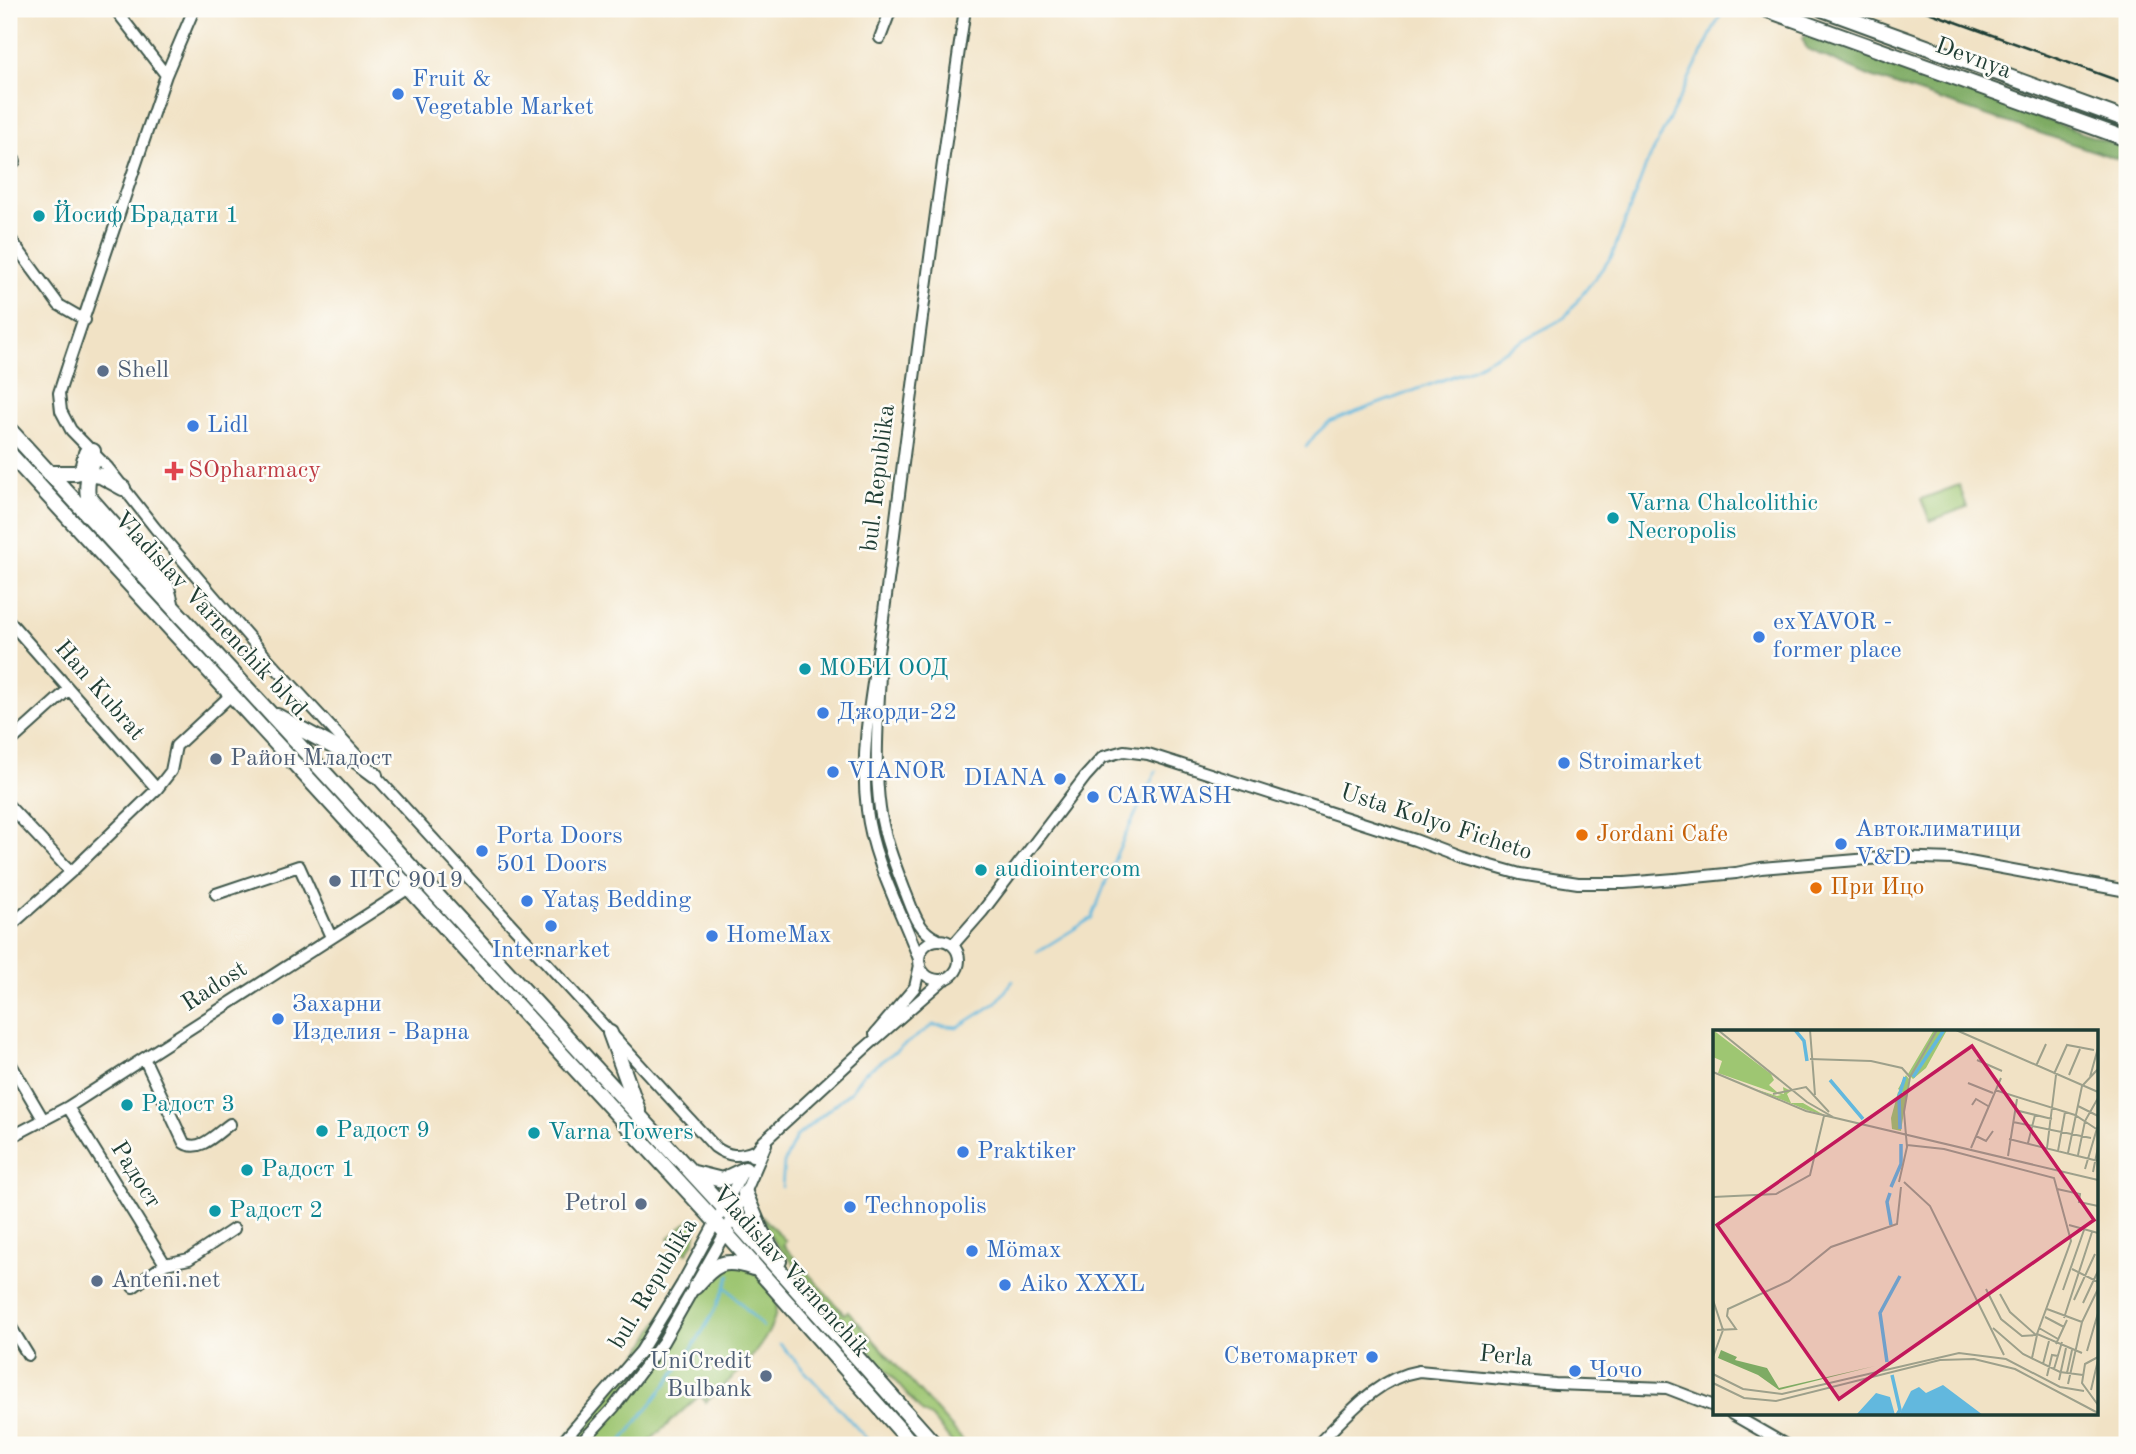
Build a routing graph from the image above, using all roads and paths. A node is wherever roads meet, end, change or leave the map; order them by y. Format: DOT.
graph roads {
  1 [pos="115,9"];
  2 [pos="194,9"];
  3 [pos="891,9"];
  4 [pos="965,9"];
  5 [pos="1765,9"];
  6 [pos="1822,9"];
  7 [pos="880,38"];
  8 [pos="166,75"];
  9 [pos="2127,120"];
  10 [pos="2127,139"];
  11 [pos="9,237"];
  12 [pos="85,320"];
  13 [pos="9,429"];
  14 [pos="90,448"];
  15 [pos="9,453"];
  16 [pos="49,473"];
  17 [pos="84,473"];
  18 [pos="123,488"];
  19 [pos="173,608"];
  20 [pos="9,621"];
  21 [pos="882,626"];
  22 [pos="69,689"];
  23 [pos="231,695"];
  24 [pos="268,712"];
  25 [pos="9,743"];
  26 [pos="375,775"];
  27 [pos="157,789"];
  28 [pos="9,806"];
  29 [pos="71,872"];
  30 [pos="409,888"];
  31 [pos="2127,891"];
  32 [pos="216,894"];
  33 [pos="9,926"];
  34 [pos="331,937"];
  35 [pos="937,939"];
  36 [pos="953,945"];
  37 [pos="919,962"];
  38 [pos="944,979"];
  39 [pos="610,1033"];
  40 [pos="864,1049"];
  41 [pos="144,1058"];
  42 [pos="9,1061"];
  43 [pos="68,1107"];
  44 [pos="639,1115"];
  45 [pos="43,1119"];
  46 [pos="230,1124"];
  47 [pos="771,1135"];
  48 [pos="9,1138"];
  49 [pos="754,1151"];
  50 [pos="745,1169"];
  51 [pos="691,1171"];
  52 [pos="745,1194"];
  53 [pos="728,1212"];
  54 [pos="720,1228"];
  55 [pos="234,1230"];
  56 [pos="165,1264"];
  57 [pos="755,1269"];
  58 [pos="133,1287"];
  59 [pos="695,1287"];
  60 [pos="796,1289"];
  61 [pos="9,1324"];
  62 [pos="28,1355"];
  63 [pos="1713,1406"];
  64 [pos="1735,1416"];
  65 [pos="560,1445"];
  66 [pos="579,1445"];
  67 [pos="913,1445"];
  68 [pos="935,1445"];
  69 [pos="1317,1445"];
  70 [pos="1786,1445"];
  1 -- 8 [label="street"];
  2 -- 8 [label="street"];
  3 -- 7 [label="street"];
  4 -- 21 [label="street, bul. Republika"];
  5 -- 10 [label="main road, Devnya"];
  6 -- 9 [label="main road, Devnya"];
  8 -- 12 [label="street"];
  11 -- 12 [label="street"];
  12 -- 14 [label="street"];
  13 -- 16 [label="main road, Vladislav Varnenchik blvd."];
  14 -- 17 [label="main road"];
  14 -- 18 [label="street"];
  15 -- 23 [label="main road, Vladislav Varnenchik blvd."];
  16 -- 17 [label="main road"];
  16 -- 19 [label="main road, Vladislav Varnenchik blvd."];
  17 -- 18 [label="main road"];
  17 -- 19 [label="main road"];
  18 -- 26 [label="street"];
  19 -- 24 [label="main road, Vladislav Varnenchik blvd."];
  20 -- 22 [label="street, Han Kubrat"];
  21 -- 35 [label="street, bul. Republika"];
  21 -- 37 [label="street"];
  22 -- 25 [label="street"];
  22 -- 27 [label="street, Han Kubrat"];
  23 -- 27 [label="street"];
  23 -- 30 [label="main road, Vladislav Varnenchik blvd."];
  24 -- 26 [label="main road"];
  24 -- 44 [label="main road, Vladislav Varnenchik blvd."];
  26 -- 39 [label="street"];
  27 -- 29 [label="street"];
  28 -- 29 [label="street"];
  29 -- 33 [label="street"];
  30 -- 34 [label="street, Radost"];
  30 -- 54 [label="main road, Vladislav Varnenchik"];
  31 -- 36 [label="street, Usta Kolyo Ficheto"];
  32 -- 34 [label="street"];
  34 -- 41 [label="street, Radost"];
  35 -- 36 [label="street"];
  35 -- 37 [label="street"];
  36 -- 38 [label="street"];
  37 -- 38 [label="street"];
  37 -- 40 [label="street, bul. Republika"];
  38 -- 40 [label="street, bul. Republika"];
  39 -- 44 [label="main road"];
  39 -- 49 [label="street"];
  40 -- 47 [label="street, bul. Republika"];
  41 -- 43 [label="street, Radost"];
  41 -- 46 [label="street"];
  42 -- 45 [label="street"];
  43 -- 45 [label="street, Radost"];
  43 -- 56 [label="street, Радост"];
  44 -- 51 [label="main road, Vladislav Varnenchik blvd."];
  45 -- 48 [label="street"];
  47 -- 49 [label="street, bul. Republika"];
  47 -- 52 [label="street, bul. Republika"];
  49 -- 50 [label="street, bul. Republika"];
  50 -- 51 [label="main road"];
  50 -- 53 [label="street, bul. Republika"];
  51 -- 53 [label="main road, Vladislav Varnenchik blvd."];
  52 -- 53 [label="street, bul. Republika"];
  52 -- 60 [label="main road"];
  53 -- 54 [label="street, bul. Republika"];
  53 -- 60 [label="main road, Vladislav Varnenchik"];
  54 -- 57 [label="main road, Vladislav Varnenchik"];
  54 -- 59 [label="street, bul. Republika"];
  54 -- 65 [label="street, bul. Republika"];
  55 -- 56 [label="street"];
  56 -- 58 [label="street"];
  57 -- 59 [label="main road"];
  57 -- 67 [label="main road, Vladislav Varnenchik"];
  59 -- 66 [label="street, bul. Republika"];
  60 -- 68 [label="main road, Vladislav Varnenchik"];
  61 -- 62 [label="street"];
  63 -- 69 [label="street, Perla"];
  64 -- 70 [label="street"];
}
